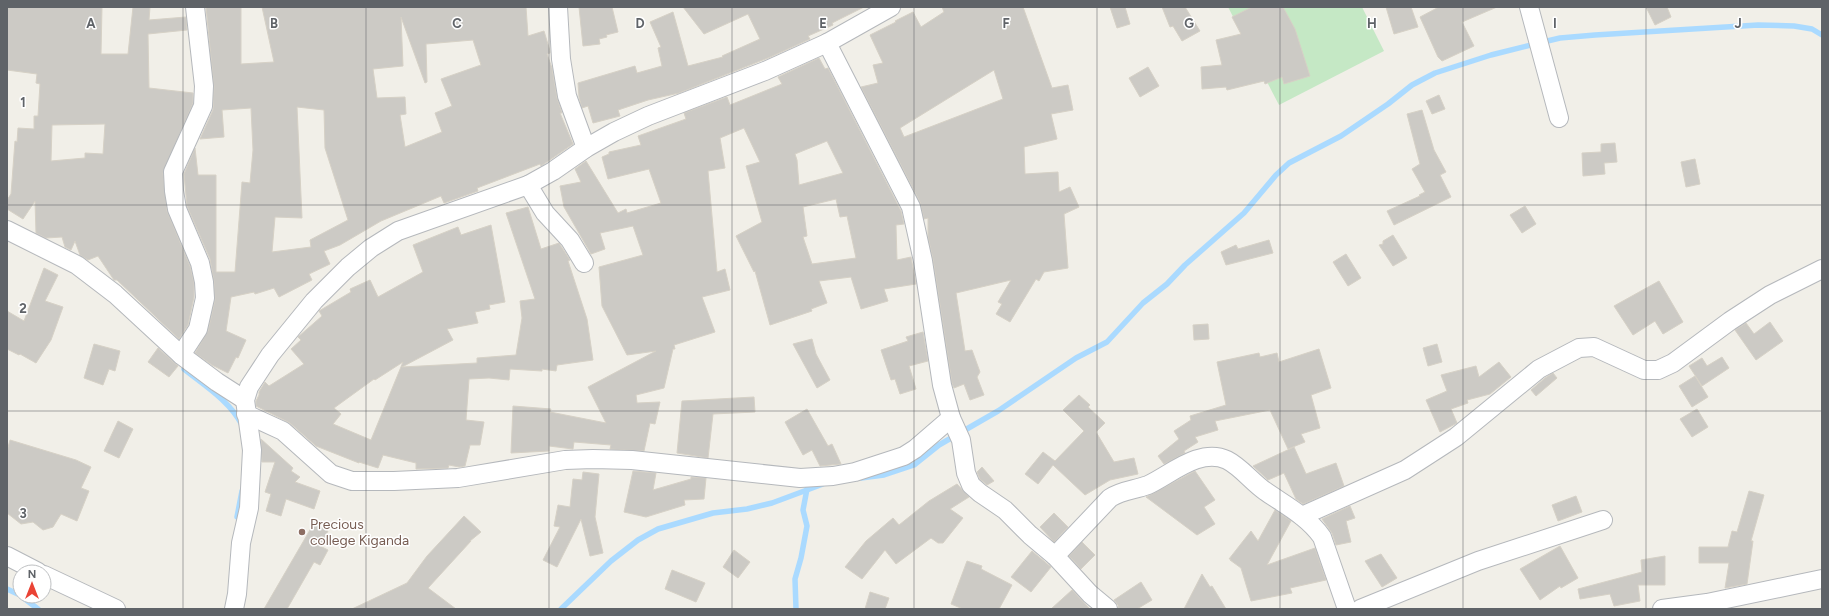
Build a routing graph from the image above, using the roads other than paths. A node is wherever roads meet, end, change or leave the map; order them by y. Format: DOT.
graph roads {
  1 [pos="195,7"];
  2 [pos="558,7"];
  3 [pos="891,7"];
  4 [pos="1528,7"];
  5 [pos="827,42"];
  6 [pos="1560,118"];
  7 [pos="586,148"];
  8 [pos="528,184"];
  9 [pos="7,230"];
  10 [pos="584,263"];
  11 [pos="1822,269"];
  12 [pos="181,355"];
  13 [pos="246,407"];
  14 [pos="955,428"];
  15 [pos="1302,516"];
  16 [pos="1603,520"];
  17 [pos="7,556"];
  18 [pos="1055,556"];
  19 [pos="22,564"];
  20 [pos="52,579"];
  21 [pos="1822,579"];
  22 [pos="1707,606"];
  23 [pos="116,609"];
  24 [pos="234,609"];
  25 [pos="1108,609"];
  26 [pos="1347,609"];
  27 [pos="1360,609"];
  28 [pos="1662,609"];
  1 -- 12 [label="street"];
  2 -- 7 [label="street"];
  3 -- 5 [label="street"];
  4 -- 6 [label="street"];
  5 -- 7 [label="street"];
  5 -- 14 [label="street"];
  7 -- 8 [label="street"];
  8 -- 10 [label="street"];
  8 -- 13 [label="street"];
  9 -- 12 [label="street"];
  11 -- 15 [label="street"];
  12 -- 13 [label="street"];
  13 -- 14 [label="street"];
  13 -- 24 [label="street"];
  14 -- 18 [label="street"];
  15 -- 18 [label="street"];
  15 -- 26 [label="street"];
  16 -- 27 [label="street"];
  17 -- 19 [label="street"];
  18 -- 25 [label="street"];
  20 -- 23 [label="street"];
  21 -- 22 [label="street"];
  22 -- 28 [label="street"];
}
